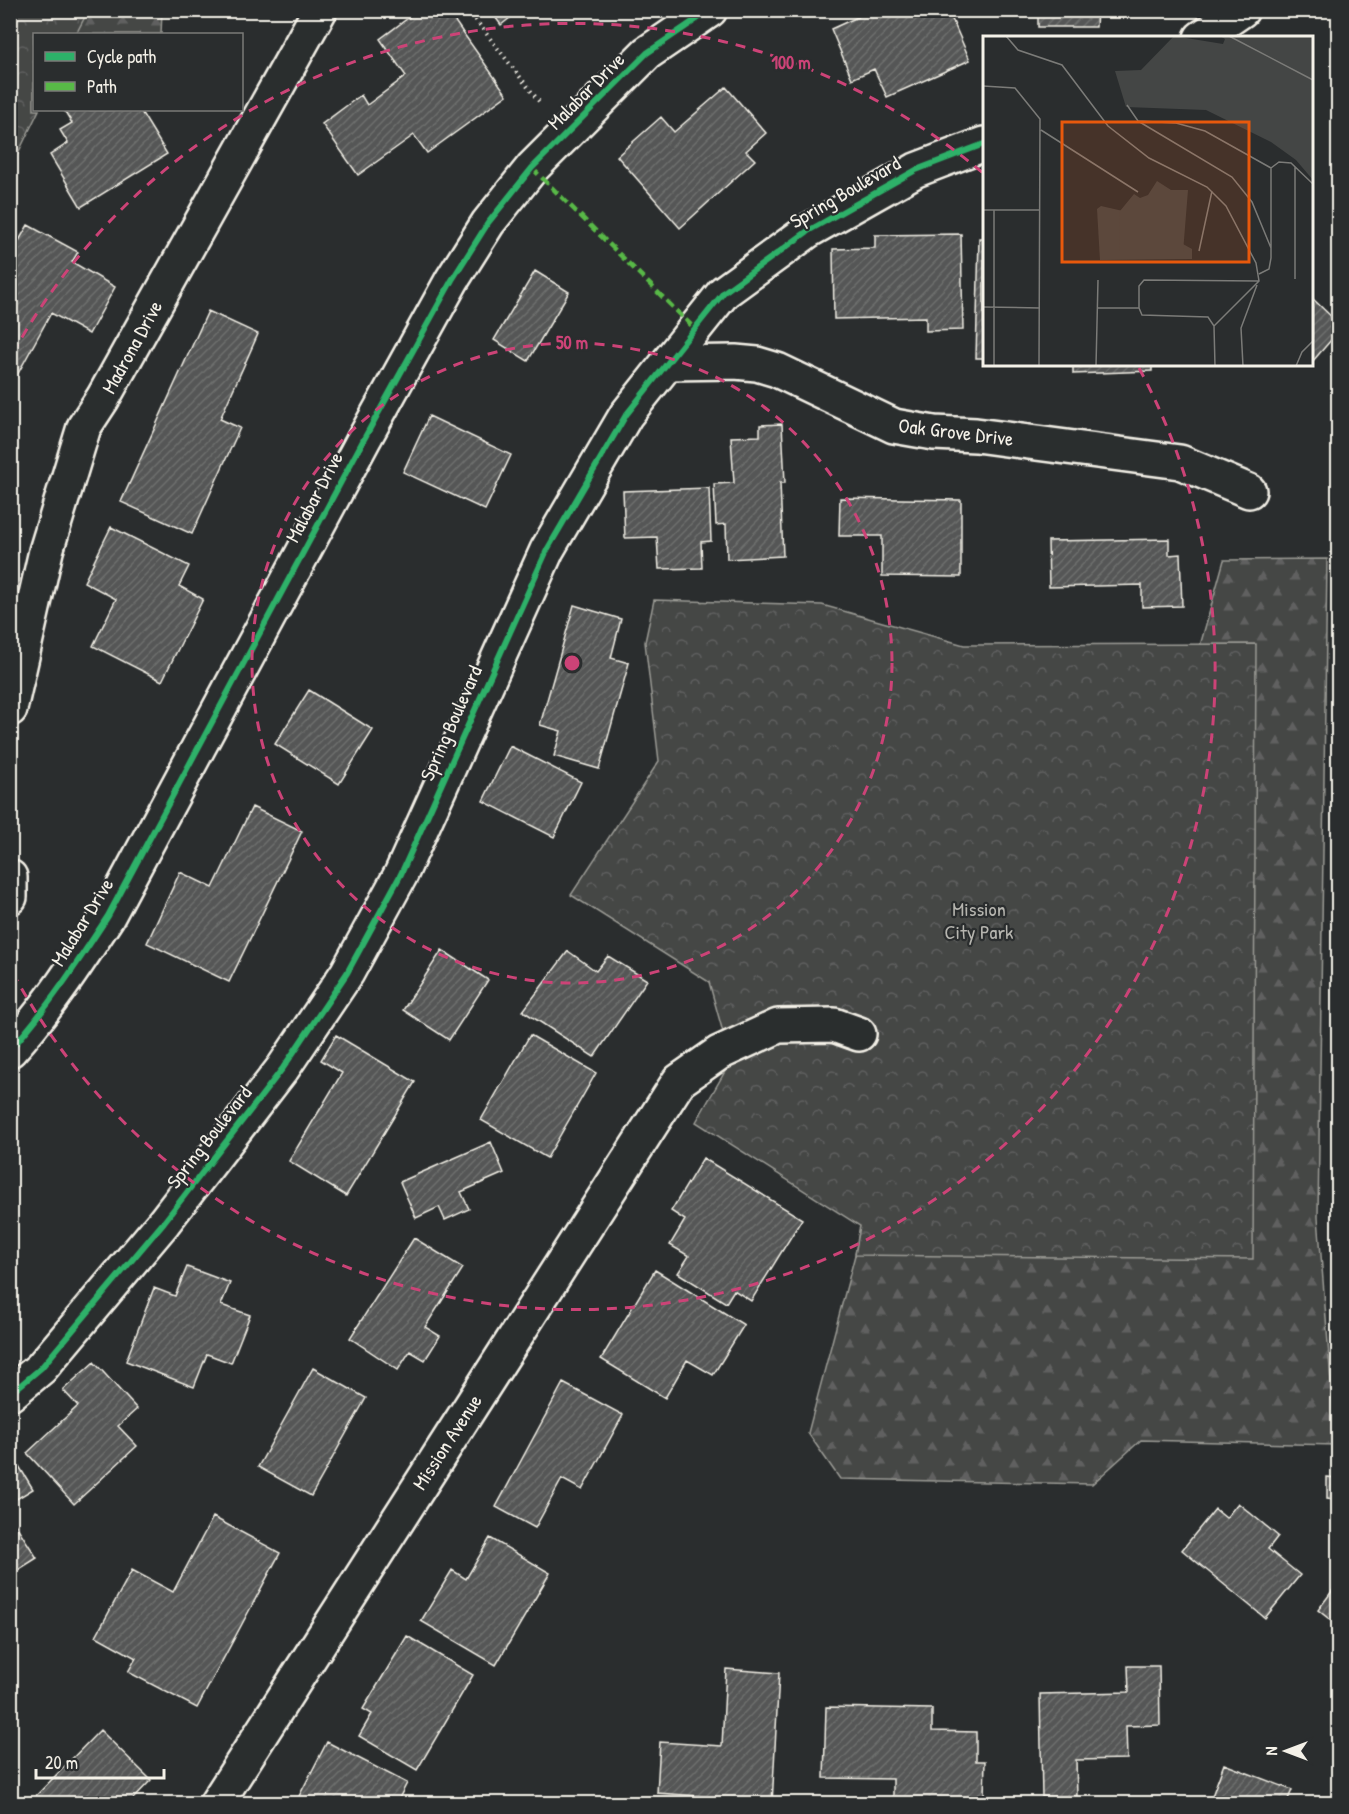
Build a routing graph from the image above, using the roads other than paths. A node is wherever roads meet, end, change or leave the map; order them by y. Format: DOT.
graph roads {
  1 [pos="320,10"];
  2 [pos="710,10"];
  3 [pos="1242,10"];
  4 [pos="1204,36"];
  5 [pos="983,144"];
  6 [pos="668,363"];
  7 [pos="1249,491"];
  8 [pos="10,709"];
  9 [pos="10,877"];
  10 [pos="10,897"];
  11 [pos="859,1034"];
  12 [pos="10,1050"];
  13 [pos="10,1394"];
  14 [pos="216,1803"];
  1 -- 8 [label="street, Madrona Drive"];
  2 -- 12 [label="street, Malabar Drive"];
  3 -- 4 [label="street"];
  5 -- 6 [label="street, Spring Boulevard"];
  6 -- 7 [label="street, Oak Grove Drive"];
  6 -- 13 [label="street, Spring Boulevard"];
  9 -- 10 [label="street"];
  11 -- 14 [label="street, Mission Avenue"];
}
